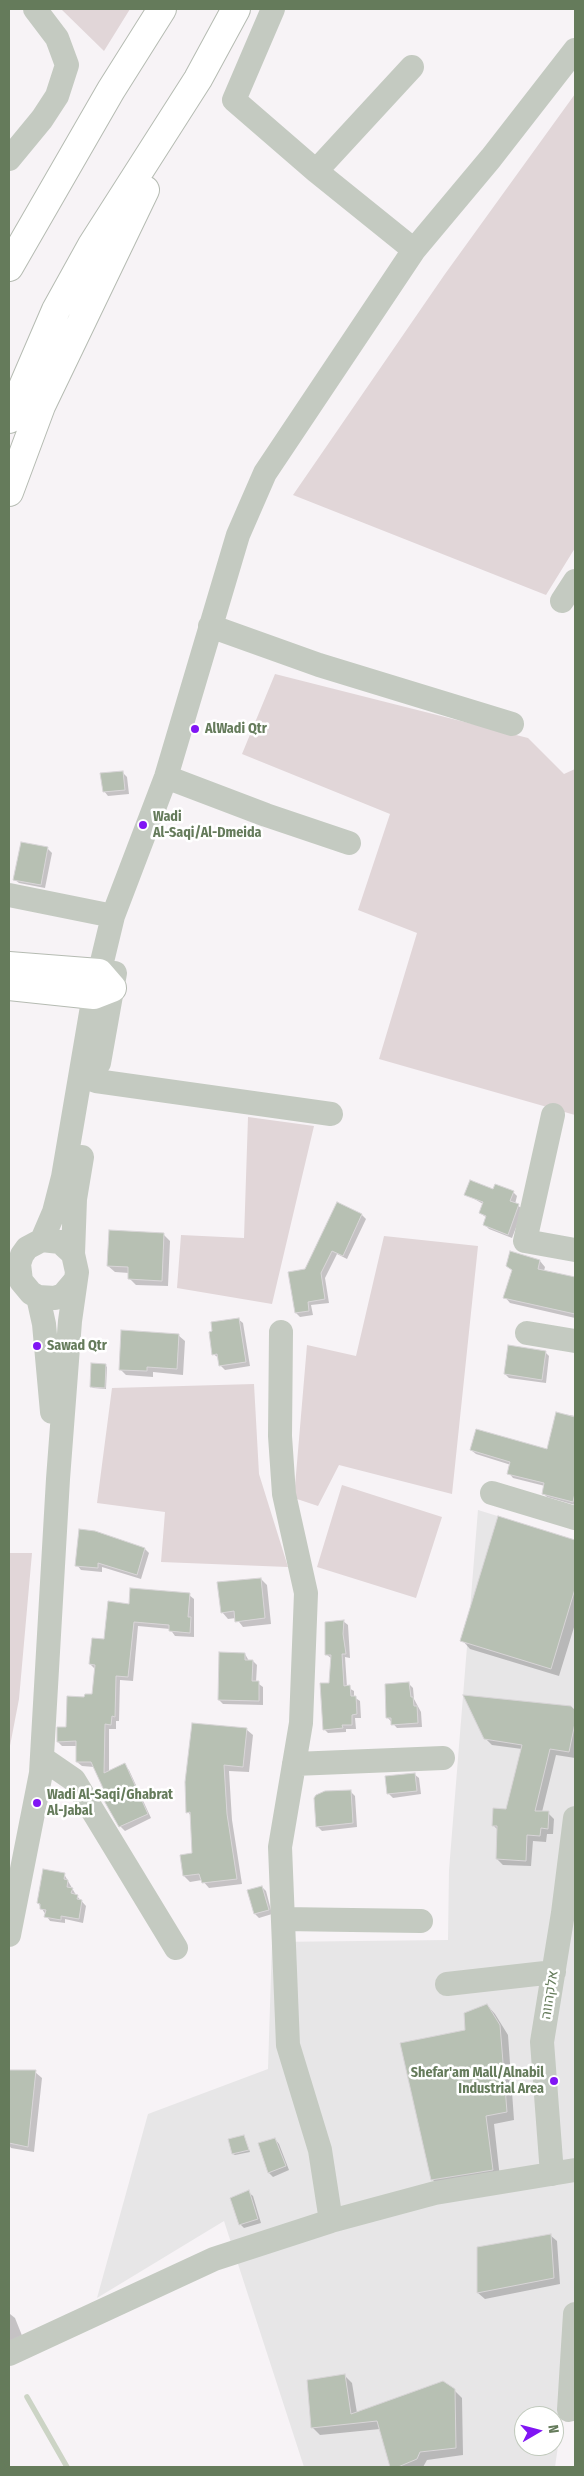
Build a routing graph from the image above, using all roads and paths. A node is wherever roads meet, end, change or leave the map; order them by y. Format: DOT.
graph roads {
  1 [pos="35,9"];
  2 [pos="162,9"];
  3 [pos="236,9"];
  4 [pos="273,9"];
  5 [pos="575,50"];
  6 [pos="412,66"];
  7 [pos="198,80"];
  8 [pos="9,159"];
  9 [pos="316,171"];
  10 [pos="414,250"];
  11 [pos="9,267"];
  12 [pos="9,419"];
  13 [pos="9,492"];
  14 [pos="575,581"];
  15 [pos="562,601"];
  16 [pos="210,626"];
  17 [pos="512,724"];
  18 [pos="166,777"];
  19 [pos="349,843"];
  20 [pos="138,851"];
  21 [pos="9,895"];
  22 [pos="113,916"];
  23 [pos="9,966"];
  24 [pos="102,985"];
  25 [pos="9,986"];
  26 [pos="96,1081"];
  27 [pos="331,1114"];
  28 [pos="553,1115"];
  29 [pos="38,1241"];
  30 [pos="9,1244"];
  31 [pos="575,1250"];
  32 [pos="73,1254"];
  33 [pos="74,1282"];
  34 [pos="22,1284"];
  35 [pos="281,1332"];
  36 [pos="527,1333"];
  37 [pos="575,1341"];
  38 [pos="58,1479"];
  39 [pos="492,1493"];
  40 [pos="575,1518"];
  41 [pos="42,1758"];
  42 [pos="443,1758"];
  43 [pos="294,1764"];
  44 [pos="575,1818"];
  45 [pos="569,1914"];
  46 [pos="283,1919"];
  47 [pos="421,1921"];
  48 [pos="9,1935"];
  49 [pos="176,1948"];
  50 [pos="554,1972"];
  51 [pos="447,1984"];
  52 [pos="575,2170"];
  53 [pos="552,2174"];
  54 [pos="331,2221"];
  55 [pos="575,2314"];
  56 [pos="9,2354"];
  57 [pos="569,2410"];
  1 -- 8 [label="street"];
  2 -- 11 [label="highway"];
  3 -- 7 [label="highway"];
  4 -- 9 [label="street"];
  5 -- 10 [label="street"];
  6 -- 9 [label="street"];
  7 -- 12 [label="highway"];
  7 -- 13 [label="highway"];
  9 -- 10 [label="street"];
  10 -- 16 [label="street"];
  14 -- 15 [label="street"];
  16 -- 17 [label="street"];
  16 -- 18 [label="street"];
  18 -- 19 [label="street"];
  18 -- 20 [label="street"];
  20 -- 22 [label="street"];
  20 -- 24 [label="street"];
  21 -- 22 [label="street"];
  22 -- 24 [label="street"];
  23 -- 24 [label="highway"];
  24 -- 25 [label="highway"];
  24 -- 26 [label="street"];
  24 -- 29 [label="street"];
  26 -- 27 [label="street"];
  26 -- 32 [label="street"];
  28 -- 31 [label="street"];
  29 -- 30 [label="street"];
  29 -- 32 [label="street"];
  29 -- 34 [label="street"];
  32 -- 33 [label="street"];
  33 -- 34 [label="street"];
  33 -- 38 [label="street"];
  34 -- 38 [label="street"];
  35 -- 43 [label="street"];
  36 -- 37 [label="street"];
  38 -- 41 [label="street"];
  39 -- 40 [label="street"];
  41 -- 48 [label="street"];
  41 -- 49 [label="street"];
  42 -- 43 [label="street"];
  43 -- 46 [label="street"];
  44 -- 45 [label="street, אלקהווה"];
  45 -- 50 [label="street, אלקהווה"];
  46 -- 47 [label="street"];
  46 -- 54 [label="street"];
  50 -- 51 [label="street"];
  50 -- 53 [label="street, אלקהווה"];
  52 -- 53 [label="street"];
  53 -- 54 [label="street"];
  54 -- 56 [label="street"];
  55 -- 57 [label="street"];
}
